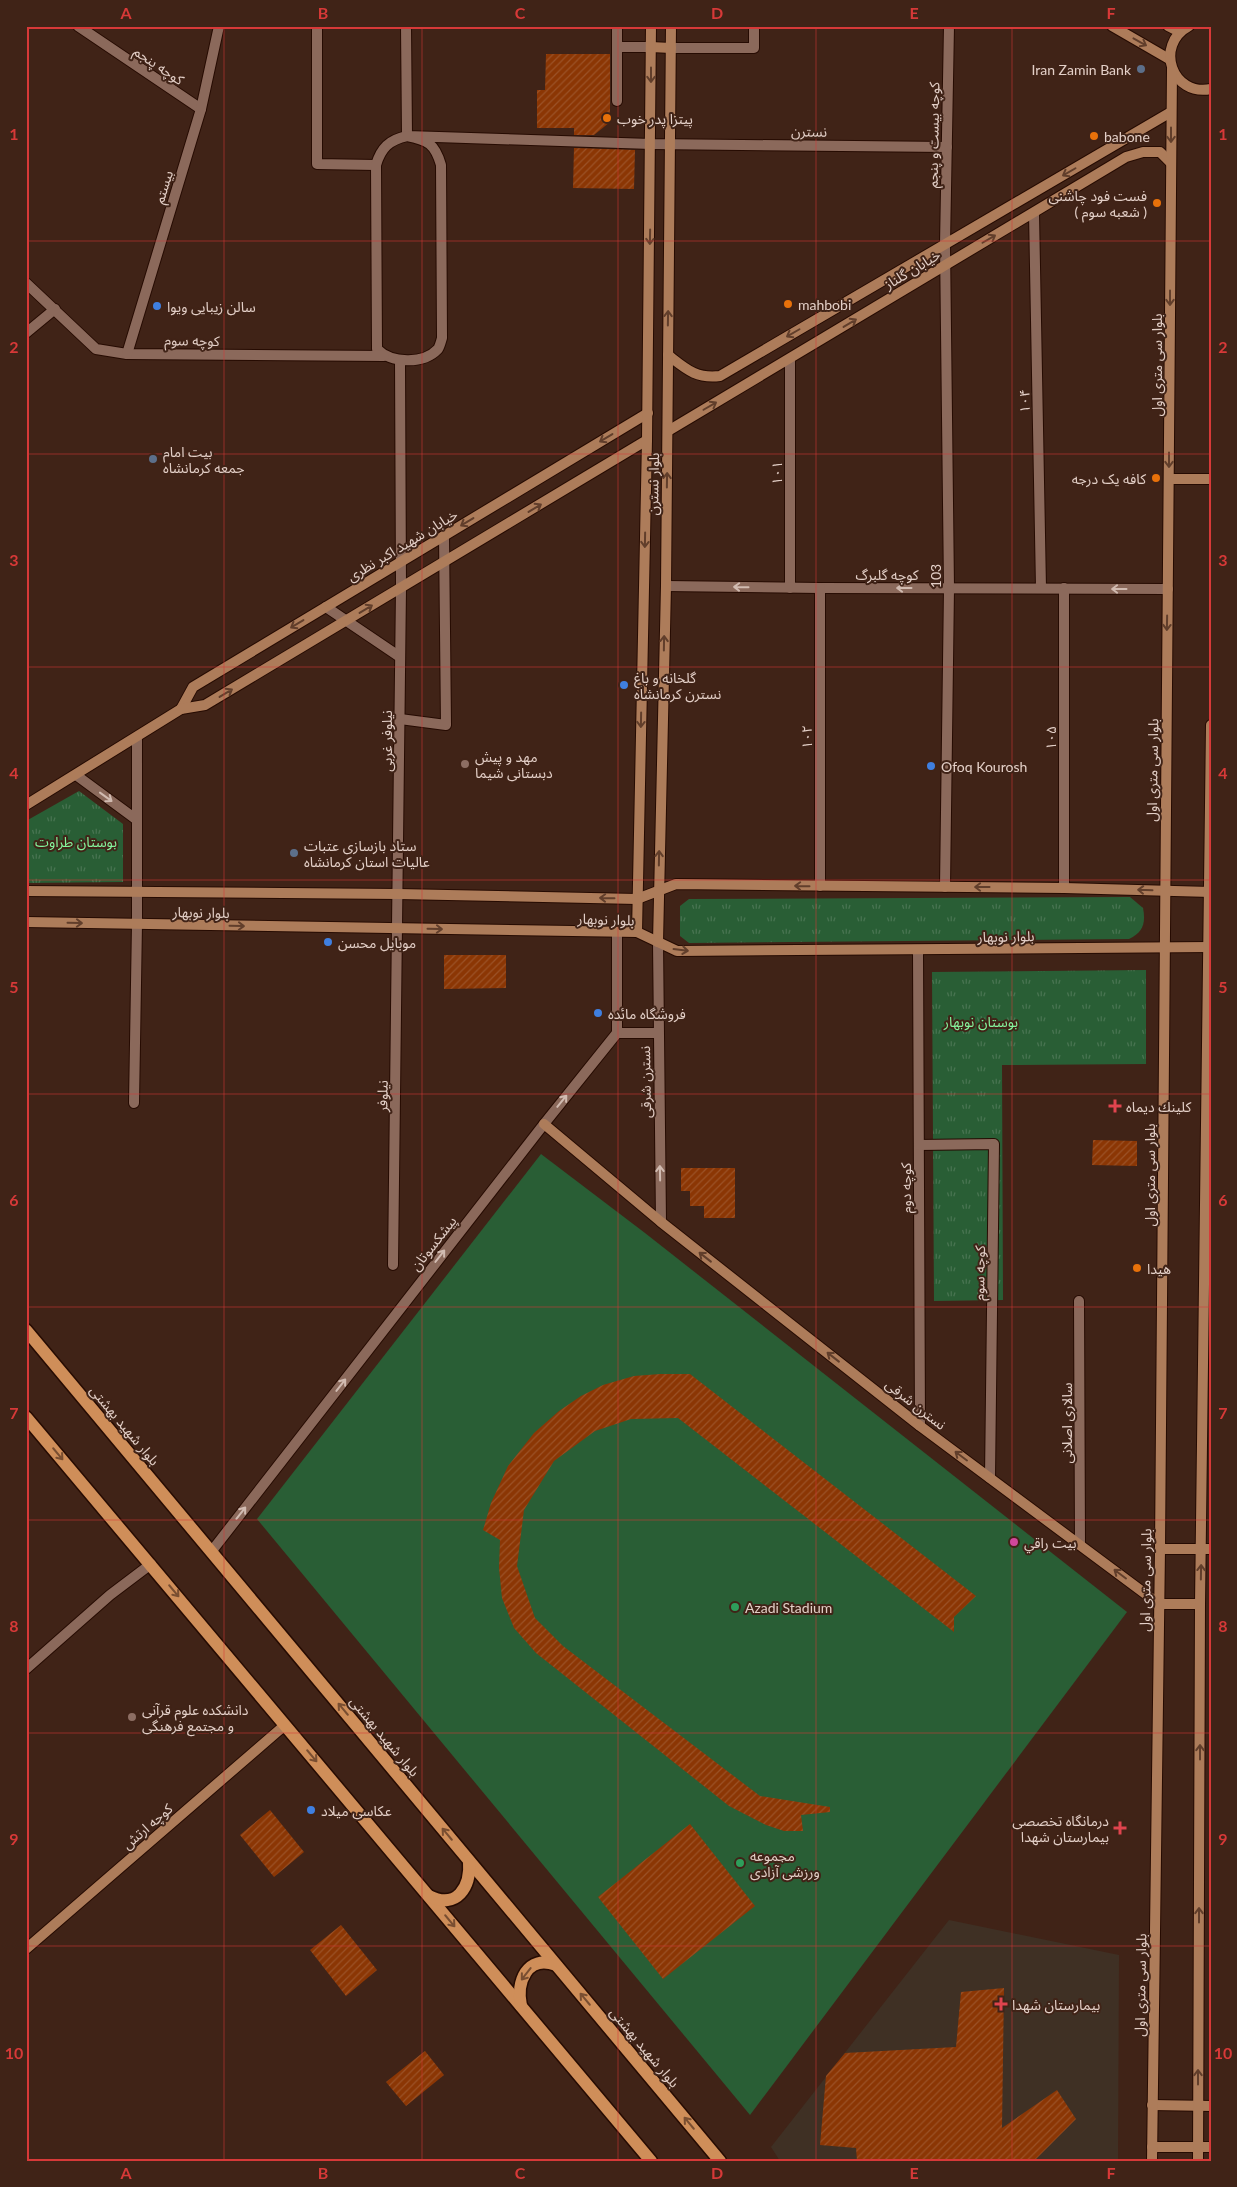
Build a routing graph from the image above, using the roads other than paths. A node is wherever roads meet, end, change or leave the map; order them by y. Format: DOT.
graph roads {
  1 [pos="78,26"];
  2 [pos="220,26"];
  3 [pos="317,26"];
  4 [pos="406,26"];
  5 [pos="617,26"];
  6 [pos="651,26"];
  7 [pos="671,26"];
  8 [pos="754,26"];
  9 [pos="949,26"];
  10 [pos="1112,26"];
  11 [pos="1168,26"];
  12 [pos="1185,28"];
  13 [pos="94,31"];
  14 [pos="617,47"];
  15 [pos="651,47"];
  16 [pos="671,48"];
  17 [pos="1171,64"];
  18 [pos="1211,90"];
  19 [pos="617,101"];
  20 [pos="201,109"];
  21 [pos="1171,112"];
  22 [pos="407,136"];
  23 [pos="670,143"];
  24 [pos="651,144"];
  25 [pos="947,147"];
  26 [pos="1084,163"];
  27 [pos="1171,163"];
  28 [pos="376,165"];
  29 [pos="1092,178"];
  30 [pos="1034,213"];
  31 [pos="945,244"];
  32 [pos="946,264"];
  33 [pos="26,283"];
  34 [pos="55,309"];
  35 [pos="26,333"];
  36 [pos="127,354"];
  37 [pos="668,355"];
  38 [pos="384,356"];
  39 [pos="790,359"];
  40 [pos="400,360"];
  41 [pos="648,413"];
  42 [pos="668,430"];
  43 [pos="647,440"];
  44 [pos="1169,479"];
  45 [pos="1211,479"];
  46 [pos="444,536"];
  47 [pos="401,562"];
  48 [pos="445,562"];
  49 [pos="666,586"];
  50 [pos="401,588"];
  51 [pos="790,588"];
  52 [pos="820,588"];
  53 [pos="949,588"];
  54 [pos="1042,588"];
  55 [pos="1064,588"];
  56 [pos="1168,589"];
  57 [pos="326,607"];
  58 [pos="347,621"];
  59 [pos="400,657"];
  60 [pos="181,709"];
  61 [pos="400,719"];
  62 [pos="1211,725"];
  63 [pos="136,737"];
  64 [pos="76,775"];
  65 [pos="26,805"];
  66 [pos="137,820"];
  67 [pos="820,886"];
  68 [pos="946,887"];
  69 [pos="1064,888"];
  70 [pos="26,891"];
  71 [pos="658,891"];
  72 [pos="1164,891"];
  73 [pos="137,892"];
  74 [pos="1210,892"];
  75 [pos="398,894"];
  76 [pos="637,899"];
  77 [pos="26,922"];
  78 [pos="137,924"];
  79 [pos="398,928"];
  80 [pos="617,932"];
  81 [pos="637,932"];
  82 [pos="658,942"];
  83 [pos="1210,947"];
  84 [pos="1164,948"];
  85 [pos="918,951"];
  86 [pos="617,1033"];
  87 [pos="658,1033"];
  88 [pos="134,1104"];
  89 [pos="544,1124"];
  90 [pos="919,1145"];
  91 [pos="661,1222"];
  92 [pos="393,1265"];
  93 [pos="1078,1301"];
  94 [pos="26,1330"];
  95 [pos="26,1417"];
  96 [pos="920,1426"];
  97 [pos="990,1478"];
  98 [pos="1080,1545"];
  99 [pos="1160,1549"];
  100 [pos="1206,1549"];
  101 [pos="211,1552"];
  102 [pos="151,1564"];
  103 [pos="1159,1604"];
  104 [pos="1200,1604"];
  105 [pos="26,1669"];
  106 [pos="285,1725"];
  107 [pos="469,1861"];
  108 [pos="429,1896"];
  109 [pos="26,1949"];
  110 [pos="556,1964"];
  111 [pos="522,2006"];
  112 [pos="1152,2105"];
  113 [pos="1198,2106"];
  114 [pos="1211,2106"];
  115 [pos="1152,2147"];
  116 [pos="1198,2147"];
  117 [pos="1211,2147"];
  118 [pos="650,2161"];
  119 [pos="720,2161"];
  120 [pos="1152,2161"];
  121 [pos="1198,2161"];
  1 -- 13 [label="street, کوچه پنجم"];
  2 -- 20 [label="street, بیستم"];
  3 -- 28 [label="street"];
  4 -- 22 [label="street"];
  5 -- 14 [label="street"];
  6 -- 15 [label="main road, بلوار نسترن"];
  7 -- 16 [label="main road, بلوار نسترن"];
  8 -- 16 [label="street"];
  9 -- 25 [label="street, کوچه بیست و پنجم"];
  10 -- 17 [label="main road, one-way"];
  11 -- 12 [label="main road"];
  12 -- 17 [label="main road"];
  13 -- 20 [label="street, کوچه پنجم"];
  14 -- 15 [label="street"];
  14 -- 19 [label="street"];
  15 -- 16 [label="main road"];
  15 -- 24 [label="main road, بلوار نسترن, one-way"];
  16 -- 23 [label="main road, بلوار نسترن"];
  17 -- 18 [label="main road"];
  17 -- 21 [label="main road, بلوار سی متری اول"];
  20 -- 36 [label="street, بیستم"];
  21 -- 26 [label="main road, خیابان گلناز"];
  21 -- 27 [label="main road, بلوار سی متری اول, one-way"];
  22 -- 24 [label="street, نسترن"];
  22 -- 28 [label="street"];
  22 -- 40 [label="street"];
  23 -- 24 [label="street, نسترن"];
  23 -- 25 [label="street, نسترن"];
  37 -- 23 [label="main road, بلوار نسترن, one-way"];
  24 -- 41 [label="main road, بلوار نسترن, one-way"];
  25 -- 31 [label="street, کوچه بیست و پنجم"];
  26 -- 29 [label="main road"];
  26 -- 31 [label="main road, خیابان گلناز, one-way"];
  27 -- 29 [label="main road, خیابان گلناز"];
  27 -- 44 [label="main road, بلوار سی متری اول, one-way"];
  28 -- 38 [label="street"];
  29 -- 30 [label="main road, خیابان گلناز"];
  32 -- 30 [label="main road, خیابان گلناز, one-way"];
  30 -- 54 [label="street, ۱۰۴"];
  31 -- 32 [label="street, کوچه بیست و پنجم"];
  31 -- 37 [label="main road, خیابان گلناز, one-way"];
  39 -- 32 [label="main road, خیابان گلناز, one-way"];
  32 -- 53 [label="street, 103"];
  33 -- 34 [label="street, کوچه سوم"];
  34 -- 35 [label="street"];
  34 -- 36 [label="street, کوچه سوم"];
  36 -- 38 [label="street, کوچه سوم"];
  37 -- 42 [label="main road, بلوار نسترن"];
  38 -- 40 [label="street, کوچه سوم"];
  42 -- 39 [label="main road, خیابان گلناز, one-way"];
  39 -- 51 [label="street, ۱۰۱"];
  40 -- 47 [label="street, نیلوفر غربی"];
  41 -- 43 [label="main road, بلوار نسترن"];
  41 -- 46 [label="main road, خیابان شهید اکبر نظری, one-way"];
  49 -- 42 [label="main road, بلوار نسترن, one-way"];
  48 -- 43 [label="main road, خیابان شهید اکبر نظری, one-way"];
  43 -- 76 [label="main road, بلوار نسترن, one-way"];
  44 -- 45 [label="main road"];
  44 -- 56 [label="main road, بلوار سی متری اول"];
  46 -- 47 [label="main road, خیابان شهید اکبر نظری"];
  46 -- 48 [label="street"];
  47 -- 50 [label="street, نیلوفر غربی"];
  47 -- 57 [label="main road, خیابان شهید اکبر نظری"];
  48 -- 50 [label="main road, خیابان شهید اکبر نظری"];
  48 -- 61 [label="street"];
  51 -- 49 [label="street, کوچه گلبرگ, one-way"];
  71 -- 49 [label="main road, بلوار نسترن, one-way"];
  58 -- 50 [label="main road, خیابان شهید اکبر نظری, one-way"];
  50 -- 59 [label="street, نیلوفر غربی"];
  51 -- 52 [label="street, کوچه گلبرگ"];
  53 -- 52 [label="street, کوچه گلبرگ, one-way"];
  52 -- 67 [label="street, ۱۰۲"];
  53 -- 54 [label="street, کوچه گلبرگ"];
  53 -- 68 [label="street, 103"];
  54 -- 55 [label="street, کوچه گلبرگ"];
  56 -- 55 [label="street, کوچه گلبرگ, one-way"];
  55 -- 69 [label="street, ۱۰۵"];
  56 -- 72 [label="main road, بلوار سی متری اول, one-way"];
  57 -- 58 [label="street"];
  57 -- 60 [label="main road, خیابان شهید اکبر نظری, one-way"];
  58 -- 59 [label="street"];
  60 -- 58 [label="main road, خیابان شهید اکبر نظری, one-way"];
  59 -- 61 [label="street, نیلوفر غربی"];
  60 -- 63 [label="main road, خیابان شهید اکبر نظری"];
  61 -- 75 [label="street, نیلوفر غربی"];
  62 -- 74 [label="main road"];
  63 -- 64 [label="main road, خیابان شهید اکبر نظری"];
  63 -- 66 [label="street"];
  64 -- 65 [label="main road, خیابان شهید اکبر نظری"];
  64 -- 66 [label="street, one-way"];
  66 -- 73 [label="street"];
  67 -- 68 [label="main road, بلوار نوبهار"];
  67 -- 71 [label="main road, بلوار نوبهار, one-way"];
  69 -- 68 [label="main road, بلوار نوبهار, one-way"];
  72 -- 69 [label="main road, بلوار نوبهار, one-way"];
  70 -- 73 [label="main road, بلوار نوبهار"];
  71 -- 76 [label="main road, بلوار نوبهار"];
  71 -- 82 [label="main road, بلوار نسترن"];
  72 -- 74 [label="main road, بلوار نوبهار"];
  72 -- 84 [label="main road, بلوار سی متری اول"];
  73 -- 75 [label="main road, بلوار نوبهار"];
  73 -- 78 [label="street"];
  74 -- 83 [label="main road"];
  76 -- 75 [label="main road, بلوار نوبهار, one-way"];
  75 -- 79 [label="street, نیلوفر غربی"];
  76 -- 81 [label="main road, بلوار نسترن"];
  77 -- 78 [label="main road, بلوار نوبهار, one-way"];
  78 -- 79 [label="main road, بلوار نوبهار, one-way"];
  78 -- 88 [label="street"];
  79 -- 80 [label="main road, بلوار نوبهار, one-way"];
  79 -- 92 [label="street, نیلوفر"];
  80 -- 81 [label="main road, بلوار نوبهار"];
  80 -- 86 [label="street"];
  81 -- 82 [label="main road, بلوار نوبهار"];
  82 -- 85 [label="main road, بلوار نوبهار, one-way"];
  82 -- 87 [label="street, نسترن شرقی"];
  83 -- 84 [label="main road, بلوار نوبهار"];
  83 -- 100 [label="main road"];
  84 -- 85 [label="main road, بلوار نوبهار"];
  84 -- 99 [label="main road, بلوار سی متری اول"];
  85 -- 90 [label="street, کوچه دوم"];
  86 -- 87 [label="street"];
  89 -- 86 [label="street, پیشکسوتان, one-way"];
  91 -- 87 [label="street, نسترن شرقی, one-way"];
  89 -- 91 [label="main road, نسترن شرقی"];
  101 -- 89 [label="street, پیشکسوتان, one-way"];
  90 -- 96 [label="street, کوچه دوم"];
  90 -- 97 [label="street, کوچه سوم"];
  96 -- 91 [label="main road, نسترن شرقی, one-way"];
  93 -- 98 [label="street, سالاری اصلانی"];
  94 -- 101 [label="main road, بلوار شهید بهشتی"];
  95 -- 102 [label="main road, one-way"];
  97 -- 96 [label="main road, نسترن شرقی, one-way"];
  97 -- 98 [label="main road, نسترن شرقی"];
  103 -- 98 [label="main road, نسترن شرقی, one-way"];
  99 -- 100 [label="main road"];
  99 -- 103 [label="main road, بلوار سی متری اول"];
  104 -- 100 [label="main road, one-way"];
  107 -- 101 [label="main road, بلوار شهید بهشتی, one-way"];
  102 -- 105 [label="street"];
  102 -- 106 [label="main road, one-way"];
  103 -- 104 [label="main road"];
  103 -- 112 [label="main road, بلوار سی متری اول"];
  113 -- 104 [label="main road, one-way"];
  106 -- 108 [label="main road, one-way"];
  106 -- 109 [label="main road, کوچه ارتش"];
  107 -- 108 [label="main road"];
  107 -- 110 [label="main road, بلوار شهید بهشتی"];
  108 -- 111 [label="main road, one-way"];
  110 -- 111 [label="main road, one-way"];
  119 -- 110 [label="main road, بلوار شهید بهشتی, one-way"];
  111 -- 118 [label="main road"];
  112 -- 113 [label="main road"];
  112 -- 115 [label="main road, بلوار سی متری اول"];
  113 -- 114 [label="main road"];
  113 -- 116 [label="main road"];
  115 -- 116 [label="main road"];
  115 -- 120 [label="main road, بلوار سی متری اول"];
  116 -- 117 [label="main road"];
  116 -- 121 [label="main road"];
}
